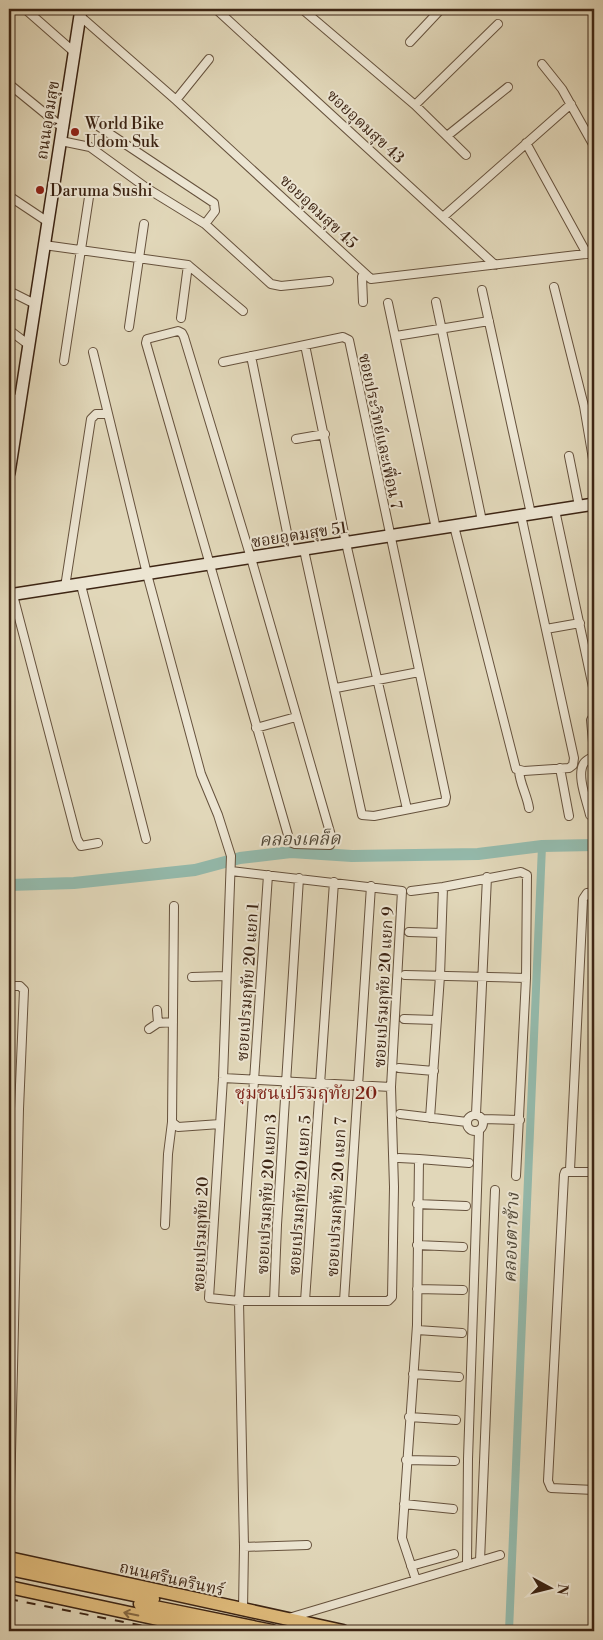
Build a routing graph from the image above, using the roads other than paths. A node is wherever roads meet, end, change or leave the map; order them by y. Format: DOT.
graph roads {
  1 [pos="25,9"];
  2 [pos="216,9"];
  3 [pos="302,9"];
  4 [pos="441,9"];
  5 [pos="80,12"];
  6 [pos="498,24"];
  7 [pos="410,42"];
  8 [pos="74,52"];
  9 [pos="209,59"];
  10 [pos="542,64"];
  11 [pos="9,84"];
  12 [pos="508,87"];
  13 [pos="176,100"];
  14 [pos="572,104"];
  15 [pos="415,106"];
  16 [pos="95,124"];
  17 [pos="63,128"];
  18 [pos="447,136"];
  19 [pos="61,141"];
  20 [pos="526,144"];
  21 [pos="594,146"];
  22 [pos="466,155"];
  23 [pos="9,196"];
  24 [pos="89,197"];
  25 [pos="443,217"];
  26 [pos="48,222"];
  27 [pos="144,224"];
  28 [pos="205,224"];
  29 [pos="44,245"];
  30 [pos="81,250"];
  31 [pos="590,254"];
  32 [pos="140,258"];
  33 [pos="188,265"];
  34 [pos="495,265"];
  35 [pos="364,276"];
  36 [pos="329,281"];
  37 [pos="554,287"];
  38 [pos="482,290"];
  39 [pos="9,291"];
  40 [pos="363,302"];
  41 [pos="436,302"];
  42 [pos="388,303"];
  43 [pos="35,304"];
  44 [pos="243,311"];
  45 [pos="181,318"];
  46 [pos="489,321"];
  47 [pos="129,327"];
  48 [pos="442,329"];
  49 [pos="9,330"];
  50 [pos="396,336"];
  51 [pos="29,345"];
  52 [pos="305,345"];
  53 [pos="93,352"];
  54 [pos="251,356"];
  55 [pos="64,361"];
  56 [pos="223,362"];
  57 [pos="9,395"];
  58 [pos="16,407"];
  59 [pos="108,414"];
  60 [pos="325,434"];
  61 [pos="296,439"];
  62 [pos="569,456"];
  63 [pos="594,465"];
  64 [pos="9,473"];
  65 [pos="594,504"];
  66 [pos="579,506"];
  67 [pos="555,510"];
  68 [pos="526,514"];
  69 [pos="482,521"];
  70 [pos="454,526"];
  71 [pos="436,529"];
  72 [pos="389,536"];
  73 [pos="346,543"];
  74 [pos="304,550"];
  75 [pos="291,552"];
  76 [pos="251,558"];
  77 [pos="209,565"];
  78 [pos="147,574"];
  79 [pos="81,585"];
  80 [pos="65,587"];
  81 [pos="11,596"];
  82 [pos="580,623"];
  83 [pos="546,629"];
  84 [pos="419,672"];
  85 [pos="377,680"];
  86 [pos="336,688"];
  87 [pos="594,692"];
  88 [pos="594,715"];
  89 [pos="296,716"];
  90 [pos="256,728"];
  91 [pos="594,754"];
  92 [pos="560,768"];
  93 [pos="519,771"];
  94 [pos="529,808"];
  95 [pos="407,809"];
  96 [pos="590,815"];
  97 [pos="569,816"];
  98 [pos="146,839"];
  99 [pos="98,843"];
  100 [pos="231,863"];
  101 [pos="268,875"];
  102 [pos="487,877"];
  103 [pos="299,878"];
  104 [pos="334,882"];
  105 [pos="371,886"];
  106 [pos="442,887"];
  107 [pos="411,891"];
  108 [pos="594,892"];
  109 [pos="174,906"];
  110 [pos="409,932"];
  111 [pos="441,933"];
  112 [pos="405,975"];
  113 [pos="226,976"];
  114 [pos="440,976"];
  115 [pos="192,977"];
  116 [pos="483,977"];
  117 [pos="526,978"];
  118 [pos="9,986"];
  119 [pos="156,1010"];
  120 [pos="404,1020"];
  121 [pos="436,1020"];
  122 [pos="173,1022"];
  123 [pos="158,1023"];
  124 [pos="149,1029"];
  125 [pos="400,1068"];
  126 [pos="434,1071"];
  127 [pos="223,1078"];
  128 [pos="254,1080"];
  129 [pos="287,1081"];
  130 [pos="321,1083"];
  131 [pos="357,1085"];
  132 [pos="391,1087"];
  133 [pos="400,1114"];
  134 [pos="476,1114"];
  135 [pos="430,1118"];
  136 [pos="483,1119"];
  137 [pos="520,1120"];
  138 [pos="172,1122"];
  139 [pos="467,1122"];
  140 [pos="220,1124"];
  141 [pos="479,1131"];
  142 [pos="400,1158"];
  143 [pos="419,1159"];
  144 [pos="469,1163"];
  145 [pos="570,1170"];
  146 [pos="594,1172"];
  147 [pos="516,1176"];
  148 [pos="495,1190"];
  149 [pos="417,1204"];
  150 [pos="466,1206"];
  151 [pos="165,1225"];
  152 [pos="417,1246"];
  153 [pos="463,1247"];
  154 [pos="417,1289"];
  155 [pos="463,1290"];
  156 [pos="392,1297"];
  157 [pos="239,1301"];
  158 [pos="274,1301"];
  159 [pos="305,1301"];
  160 [pos="344,1301"];
  161 [pos="11,1329"];
  162 [pos="417,1330"];
  163 [pos="462,1333"];
  164 [pos="413,1374"];
  165 [pos="459,1377"];
  166 [pos="409,1418"];
  167 [pos="456,1420"];
  168 [pos="406,1460"];
  169 [pos="455,1461"];
  170 [pos="594,1490"];
  171 [pos="404,1504"];
  172 [pos="453,1509"];
  173 [pos="10,1512"];
  174 [pos="9,1540"];
  175 [pos="306,1545"];
  176 [pos="244,1548"];
  177 [pos="454,1554"];
  178 [pos="500,1556"];
  179 [pos="9,1558"];
  180 [pos="480,1561"];
  181 [pos="411,1566"];
  182 [pos="467,1566"];
  183 [pos="9,1569"];
  184 [pos="9,1577"];
  185 [pos="416,1580"];
  186 [pos="9,1588"];
  187 [pos="243,1610"];
  188 [pos="285,1620"];
  189 [pos="329,1628"];
  190 [pos="205,1631"];
  191 [pos="272,1631"];
  192 [pos="342,1631"];
  1 -- 8 [label="street"];
  2 -- 25 [label="street, ซอยอุดมสุข 43"];
  3 -- 15 [label="street"];
  4 -- 7 [label="street"];
  5 -- 8 [label="street, ถนนอุดมสุข"];
  5 -- 13 [label="street, ซอยอุดมสุข 45"];
  6 -- 15 [label="street"];
  8 -- 17 [label="street, ถนนอุดมสุข"];
  9 -- 13 [label="street"];
  10 -- 14 [label="street"];
  11 -- 17 [label="street"];
  12 -- 18 [label="street"];
  13 -- 35 [label="street, ซอยอุดมสุข 45"];
  14 -- 20 [label="street"];
  14 -- 21 [label="street"];
  15 -- 18 [label="street"];
  16 -- 28 [label="street"];
  17 -- 19 [label="street, ถนนอุดมสุข"];
  18 -- 22 [label="street"];
  19 -- 26 [label="street, ถนนอุดมสุข"];
  19 -- 28 [label="street"];
  20 -- 25 [label="street"];
  20 -- 31 [label="street"];
  23 -- 26 [label="street"];
  24 -- 30 [label="street"];
  25 -- 34 [label="street, ซอยอุดมสุข 43"];
  26 -- 29 [label="street, ถนนอุดมสุข"];
  27 -- 32 [label="street"];
  28 -- 36 [label="street"];
  29 -- 30 [label="street"];
  29 -- 43 [label="street, ถนนอุดมสุข"];
  30 -- 32 [label="street"];
  30 -- 55 [label="street"];
  31 -- 34 [label="street"];
  32 -- 33 [label="street"];
  32 -- 47 [label="street"];
  33 -- 44 [label="street"];
  33 -- 45 [label="street"];
  34 -- 35 [label="street"];
  35 -- 40 [label="street"];
  37 -- 63 [label="street"];
  38 -- 46 [label="street"];
  39 -- 43 [label="street"];
  41 -- 48 [label="street"];
  42 -- 50 [label="street"];
  43 -- 51 [label="street, ถนนอุดมสุข"];
  46 -- 48 [label="street"];
  46 -- 68 [label="street"];
  48 -- 50 [label="street"];
  48 -- 69 [label="street"];
  49 -- 51 [label="street"];
  50 -- 71 [label="street"];
  51 -- 58 [label="street, ถนนอุดมสุข"];
  52 -- 54 [label="street, ซอยประวิทย์และเพื่อน 7"];
  52 -- 60 [label="street"];
  52 -- 72 [label="street, ซอยประวิทย์และเพื่อน 7"];
  53 -- 59 [label="street, ซอยเปรมฤทัย 20"];
  54 -- 56 [label="street, ซอยประวิทย์และเพื่อน 7"];
  54 -- 75 [label="street"];
  57 -- 58 [label="street"];
  58 -- 64 [label="street, ถนนอุดมสุข"];
  59 -- 78 [label="street, ซอยเปรมฤทัย 20"];
  59 -- 80 [label="street"];
  60 -- 61 [label="street"];
  60 -- 73 [label="street"];
  62 -- 66 [label="street"];
  65 -- 66 [label="street, ซอยอุดมสุข 51"];
  66 -- 67 [label="street, ซอยอุดมสุข 51"];
  67 -- 68 [label="street, ซอยอุดมสุข 51"];
  67 -- 82 [label="street"];
  68 -- 69 [label="street, ซอยอุดมสุข 51"];
  68 -- 83 [label="street"];
  69 -- 70 [label="street, ซอยอุดมสุข 51"];
  70 -- 71 [label="street, ซอยอุดมสุข 51"];
  70 -- 93 [label="street"];
  71 -- 72 [label="street, ซอยอุดมสุข 51"];
  72 -- 73 [label="street, ซอยอุดมสุข 51"];
  72 -- 84 [label="street"];
  73 -- 74 [label="street, ซอยอุดมสุข 51"];
  73 -- 85 [label="street"];
  74 -- 75 [label="street, ซอยอุดมสุข 51"];
  74 -- 86 [label="street"];
  75 -- 76 [label="street, ซอยอุดมสุข 51"];
  76 -- 77 [label="street, ซอยอุดมสุข 51"];
  76 -- 77 [label="street"];
  76 -- 89 [label="street"];
  77 -- 78 [label="street, ซอยอุดมสุข 51"];
  77 -- 90 [label="street"];
  78 -- 79 [label="street, ซอยอุดมสุข 51"];
  78 -- 100 [label="street, ซอยเปรมฤทัย 20"];
  79 -- 80 [label="street, ซอยอุดมสุข 51"];
  79 -- 98 [label="street"];
  80 -- 81 [label="street, ซอยอุดมสุข 51"];
  81 -- 99 [label="street"];
  82 -- 83 [label="street"];
  82 -- 87 [label="street"];
  83 -- 92 [label="street"];
  84 -- 85 [label="street"];
  84 -- 95 [label="street"];
  85 -- 86 [label="street"];
  85 -- 95 [label="street"];
  86 -- 95 [label="street"];
  88 -- 91 [label="street"];
  89 -- 90 [label="street"];
  89 -- 90 [label="street"];
  91 -- 96 [label="street"];
  92 -- 93 [label="street"];
  92 -- 97 [label="street"];
  93 -- 94 [label="street"];
  100 -- 101 [label="street"];
  100 -- 113 [label="street, ซอยเปรมฤทัย 20"];
  101 -- 103 [label="street"];
  101 -- 128 [label="street, ซอยเปรมฤทัย 20 แยก 1"];
  102 -- 106 [label="street"];
  102 -- 116 [label="street"];
  102 -- 117 [label="street"];
  103 -- 104 [label="street"];
  103 -- 129 [label="street, ซอยเปรมฤทัย 20 แยก 3"];
  104 -- 105 [label="street"];
  104 -- 130 [label="street, ซอยเปรมฤทัย 20 แยก 5"];
  105 -- 131 [label="street, ซอยเปรมฤทัย 20 แยก 7"];
  105 -- 132 [label="street, ซอยเปรมฤทัย 20 แยก 9"];
  106 -- 107 [label="street"];
  106 -- 111 [label="street"];
  108 -- 145 [label="street"];
  109 -- 122 [label="street"];
  110 -- 111 [label="street"];
  111 -- 114 [label="street"];
  112 -- 114 [label="street"];
  113 -- 115 [label="street"];
  113 -- 127 [label="street, ซอยเปรมฤทัย 20"];
  114 -- 116 [label="street"];
  114 -- 121 [label="street"];
  116 -- 117 [label="street"];
  116 -- 134 [label="street"];
  117 -- 137 [label="street"];
  118 -- 161 [label="street"];
  119 -- 123 [label="street"];
  120 -- 121 [label="street"];
  121 -- 126 [label="street"];
  122 -- 123 [label="street"];
  122 -- 138 [label="street"];
  123 -- 124 [label="street"];
  125 -- 126 [label="street"];
  126 -- 135 [label="street"];
  127 -- 128 [label="street"];
  127 -- 140 [label="street, ซอยเปรมฤทัย 20"];
  128 -- 129 [label="street"];
  128 -- 157 [label="street, ซอยเปรมฤทัย 20 แยก 1"];
  129 -- 130 [label="street"];
  129 -- 158 [label="street, ซอยเปรมฤทัย 20 แยก 3"];
  130 -- 131 [label="street"];
  130 -- 159 [label="street, ซอยเปรมฤทัย 20 แยก 5"];
  131 -- 132 [label="street"];
  131 -- 160 [label="street, ซอยเปรมฤทัย 20 แยก 7"];
  132 -- 156 [label="street, ซอยเปรมฤทัย 20 แยก 9"];
  133 -- 135 [label="street"];
  134 -- 136 [label="street"];
  134 -- 139 [label="street"];
  135 -- 139 [label="street"];
  136 -- 137 [label="street"];
  136 -- 141 [label="street"];
  137 -- 147 [label="street"];
  138 -- 140 [label="street"];
  138 -- 151 [label="street"];
  139 -- 141 [label="street"];
  140 -- 157 [label="street, ซอยเปรมฤทัย 20"];
  141 -- 182 [label="street"];
  142 -- 143 [label="street"];
  143 -- 144 [label="street"];
  143 -- 149 [label="street"];
  145 -- 146 [label="street"];
  145 -- 170 [label="street"];
  148 -- 180 [label="street"];
  149 -- 150 [label="street"];
  149 -- 152 [label="street"];
  152 -- 153 [label="street"];
  152 -- 154 [label="street"];
  154 -- 155 [label="street"];
  154 -- 162 [label="street"];
  156 -- 160 [label="street, ซอยเปรมฤทัย 20"];
  157 -- 158 [label="street, ซอยเปรมฤทัย 20"];
  157 -- 176 [label="street, ซอยเปรมฤทัย 20 แยก 1"];
  158 -- 159 [label="street, ซอยเปรมฤทัย 20"];
  159 -- 160 [label="street, ซอยเปรมฤทัย 20"];
  161 -- 173 [label="street"];
  162 -- 163 [label="street"];
  162 -- 164 [label="street"];
  164 -- 165 [label="street"];
  164 -- 166 [label="street"];
  166 -- 167 [label="street"];
  166 -- 168 [label="street"];
  168 -- 169 [label="street"];
  168 -- 171 [label="street"];
  171 -- 172 [label="street"];
  171 -- 181 [label="street"];
  173 -- 174 [label="street"];
  175 -- 176 [label="street"];
  176 -- 187 [label="street, ซอยเปรมฤทัย 20 แยก 1"];
  177 -- 181 [label="street"];
  178 -- 180 [label="street"];
  179 -- 187 [label="main road, ถนนศรีนครินทร์"];
  180 -- 182 [label="street"];
  181 -- 185 [label="street"];
  182 -- 185 [label="street"];
  183 -- 189 [label="main road, ถนนศรีนครินทร์"];
  184 -- 191 [label="main road, ถนนศรีนครินทร์"];
  185 -- 188 [label="street"];
  190 -- 186 [label="main road, one-way"];
  187 -- 188 [label="main road, ถนนศรีนครินทร์"];
  188 -- 189 [label="main road, ถนนศรีนครินทร์"];
  189 -- 192 [label="main road, ถนนศรีนครินทร์"];
}
